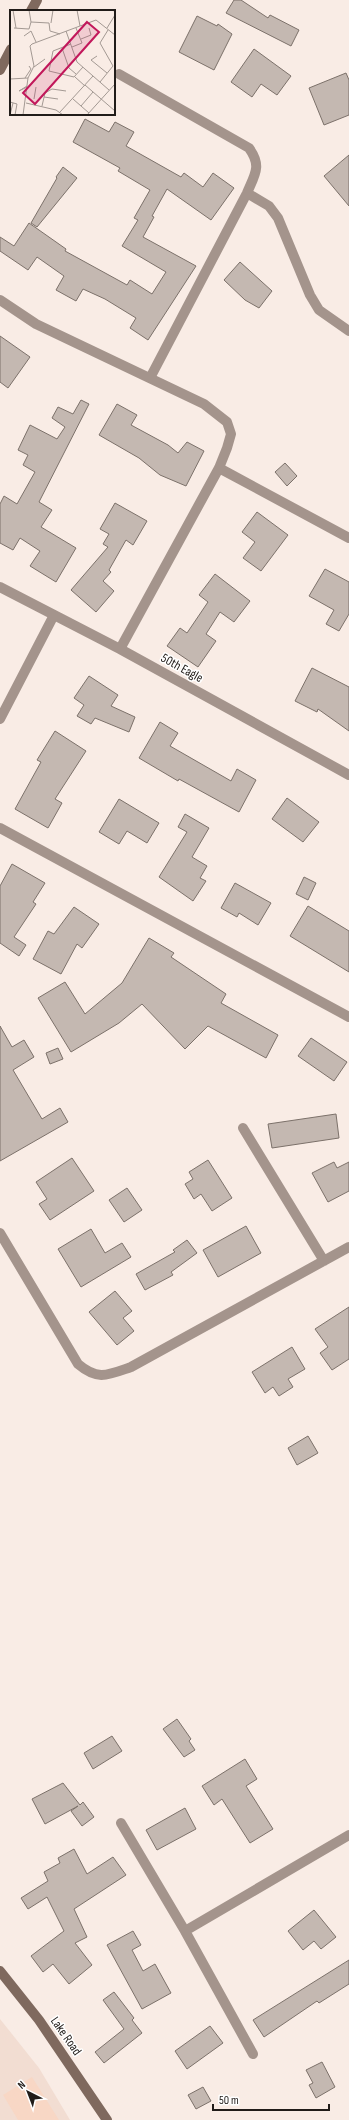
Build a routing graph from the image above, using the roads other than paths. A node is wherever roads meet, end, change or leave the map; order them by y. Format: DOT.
graph roads {
  1 [pos="37,0"];
  2 [pos="32,10"];
  3 [pos="10,51"];
  4 [pos="0,70"];
  5 [pos="118,74"];
  6 [pos="247,193"];
  7 [pos="0,300"];
  8 [pos="349,331"];
  9 [pos="150,378"];
  10 [pos="219,468"];
  11 [pos="349,538"];
  12 [pos="0,587"];
  13 [pos="54,615"];
  14 [pos="120,649"];
  15 [pos="0,719"];
  16 [pos="349,775"];
  17 [pos="0,828"];
  18 [pos="349,1017"];
  19 [pos="243,1128"];
  20 [pos="0,1233"];
  21 [pos="349,1247"];
  22 [pos="324,1261"];
  23 [pos="121,1823"];
  24 [pos="349,1835"];
  25 [pos="185,1931"];
  26 [pos="0,1971"];
  27 [pos="253,2054"];
  28 [pos="107,2120"];
  1 -- 2 [label="main road"];
  3 -- 4 [label="main road"];
  5 -- 6 [label="street"];
  6 -- 8 [label="street"];
  6 -- 9 [label="street"];
  7 -- 9 [label="street"];
  9 -- 10 [label="street"];
  10 -- 11 [label="street"];
  10 -- 14 [label="street"];
  12 -- 13 [label="street, 50th Eagle"];
  13 -- 14 [label="street, 50th Eagle"];
  13 -- 15 [label="street"];
  14 -- 16 [label="street, 50th Eagle"];
  17 -- 18 [label="street"];
  19 -- 22 [label="street"];
  20 -- 22 [label="street"];
  21 -- 22 [label="street"];
  23 -- 25 [label="street"];
  24 -- 25 [label="street"];
  25 -- 27 [label="street"];
  26 -- 28 [label="main road, Lake Road"];
}
